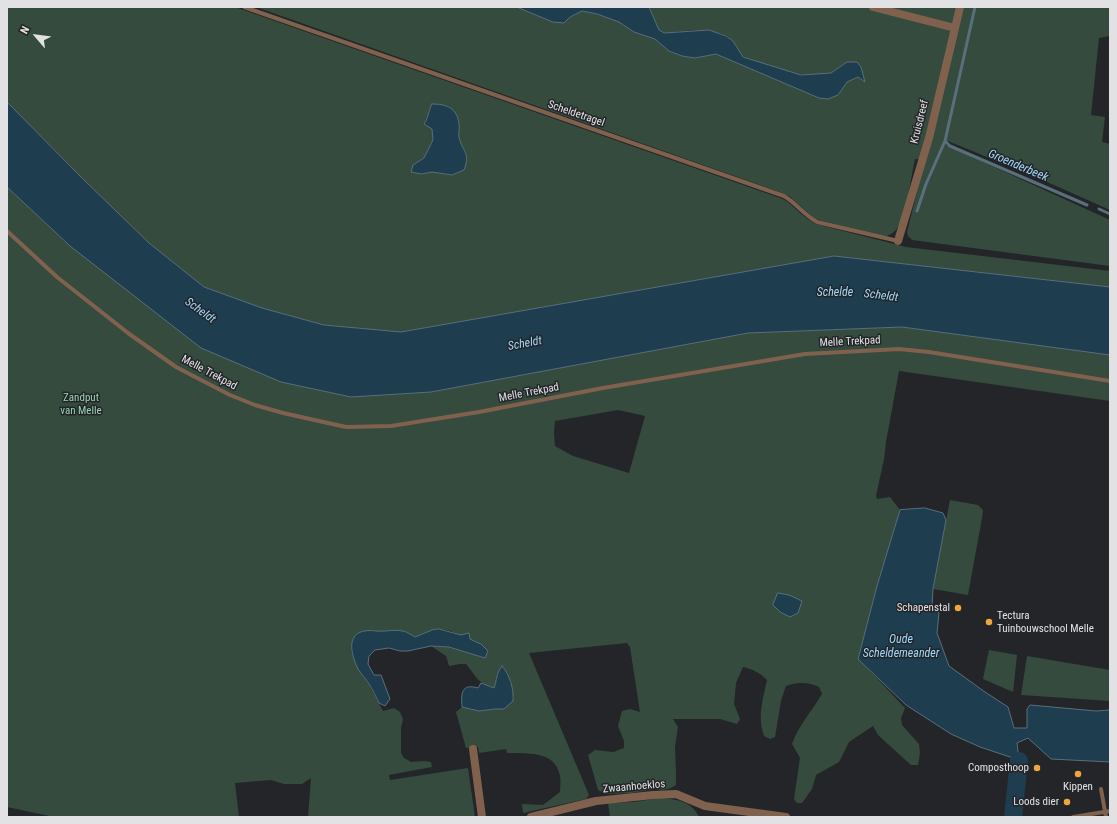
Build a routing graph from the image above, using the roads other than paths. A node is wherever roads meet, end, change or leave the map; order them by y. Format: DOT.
graph roads {
  1 [pos="244,7"];
  2 [pos="873,7"];
  3 [pos="960,7"];
  4 [pos="955,28"];
  5 [pos="7,231"];
  6 [pos="898,241"];
  7 [pos="1110,381"];
  8 [pos="473,748"];
  9 [pos="1101,789"];
  10 [pos="1107,814"];
  11 [pos="482,817"];
  12 [pos="531,817"];
  13 [pos="786,817"];
  14 [pos="1073,817"];
  1 -- 6 [label="lane, Scheldetragel"];
  2 -- 4 [label="street"];
  3 -- 4 [label="street, Kruisdreef"];
  4 -- 6 [label="street, Kruisdreef"];
  5 -- 7 [label="lane, Melle Trekpad"];
  8 -- 11 [label="street"];
  9 -- 10 [label="lane"];
  10 -- 14 [label="lane"];
  12 -- 13 [label="street, Zwaanhoeklos"];
}
